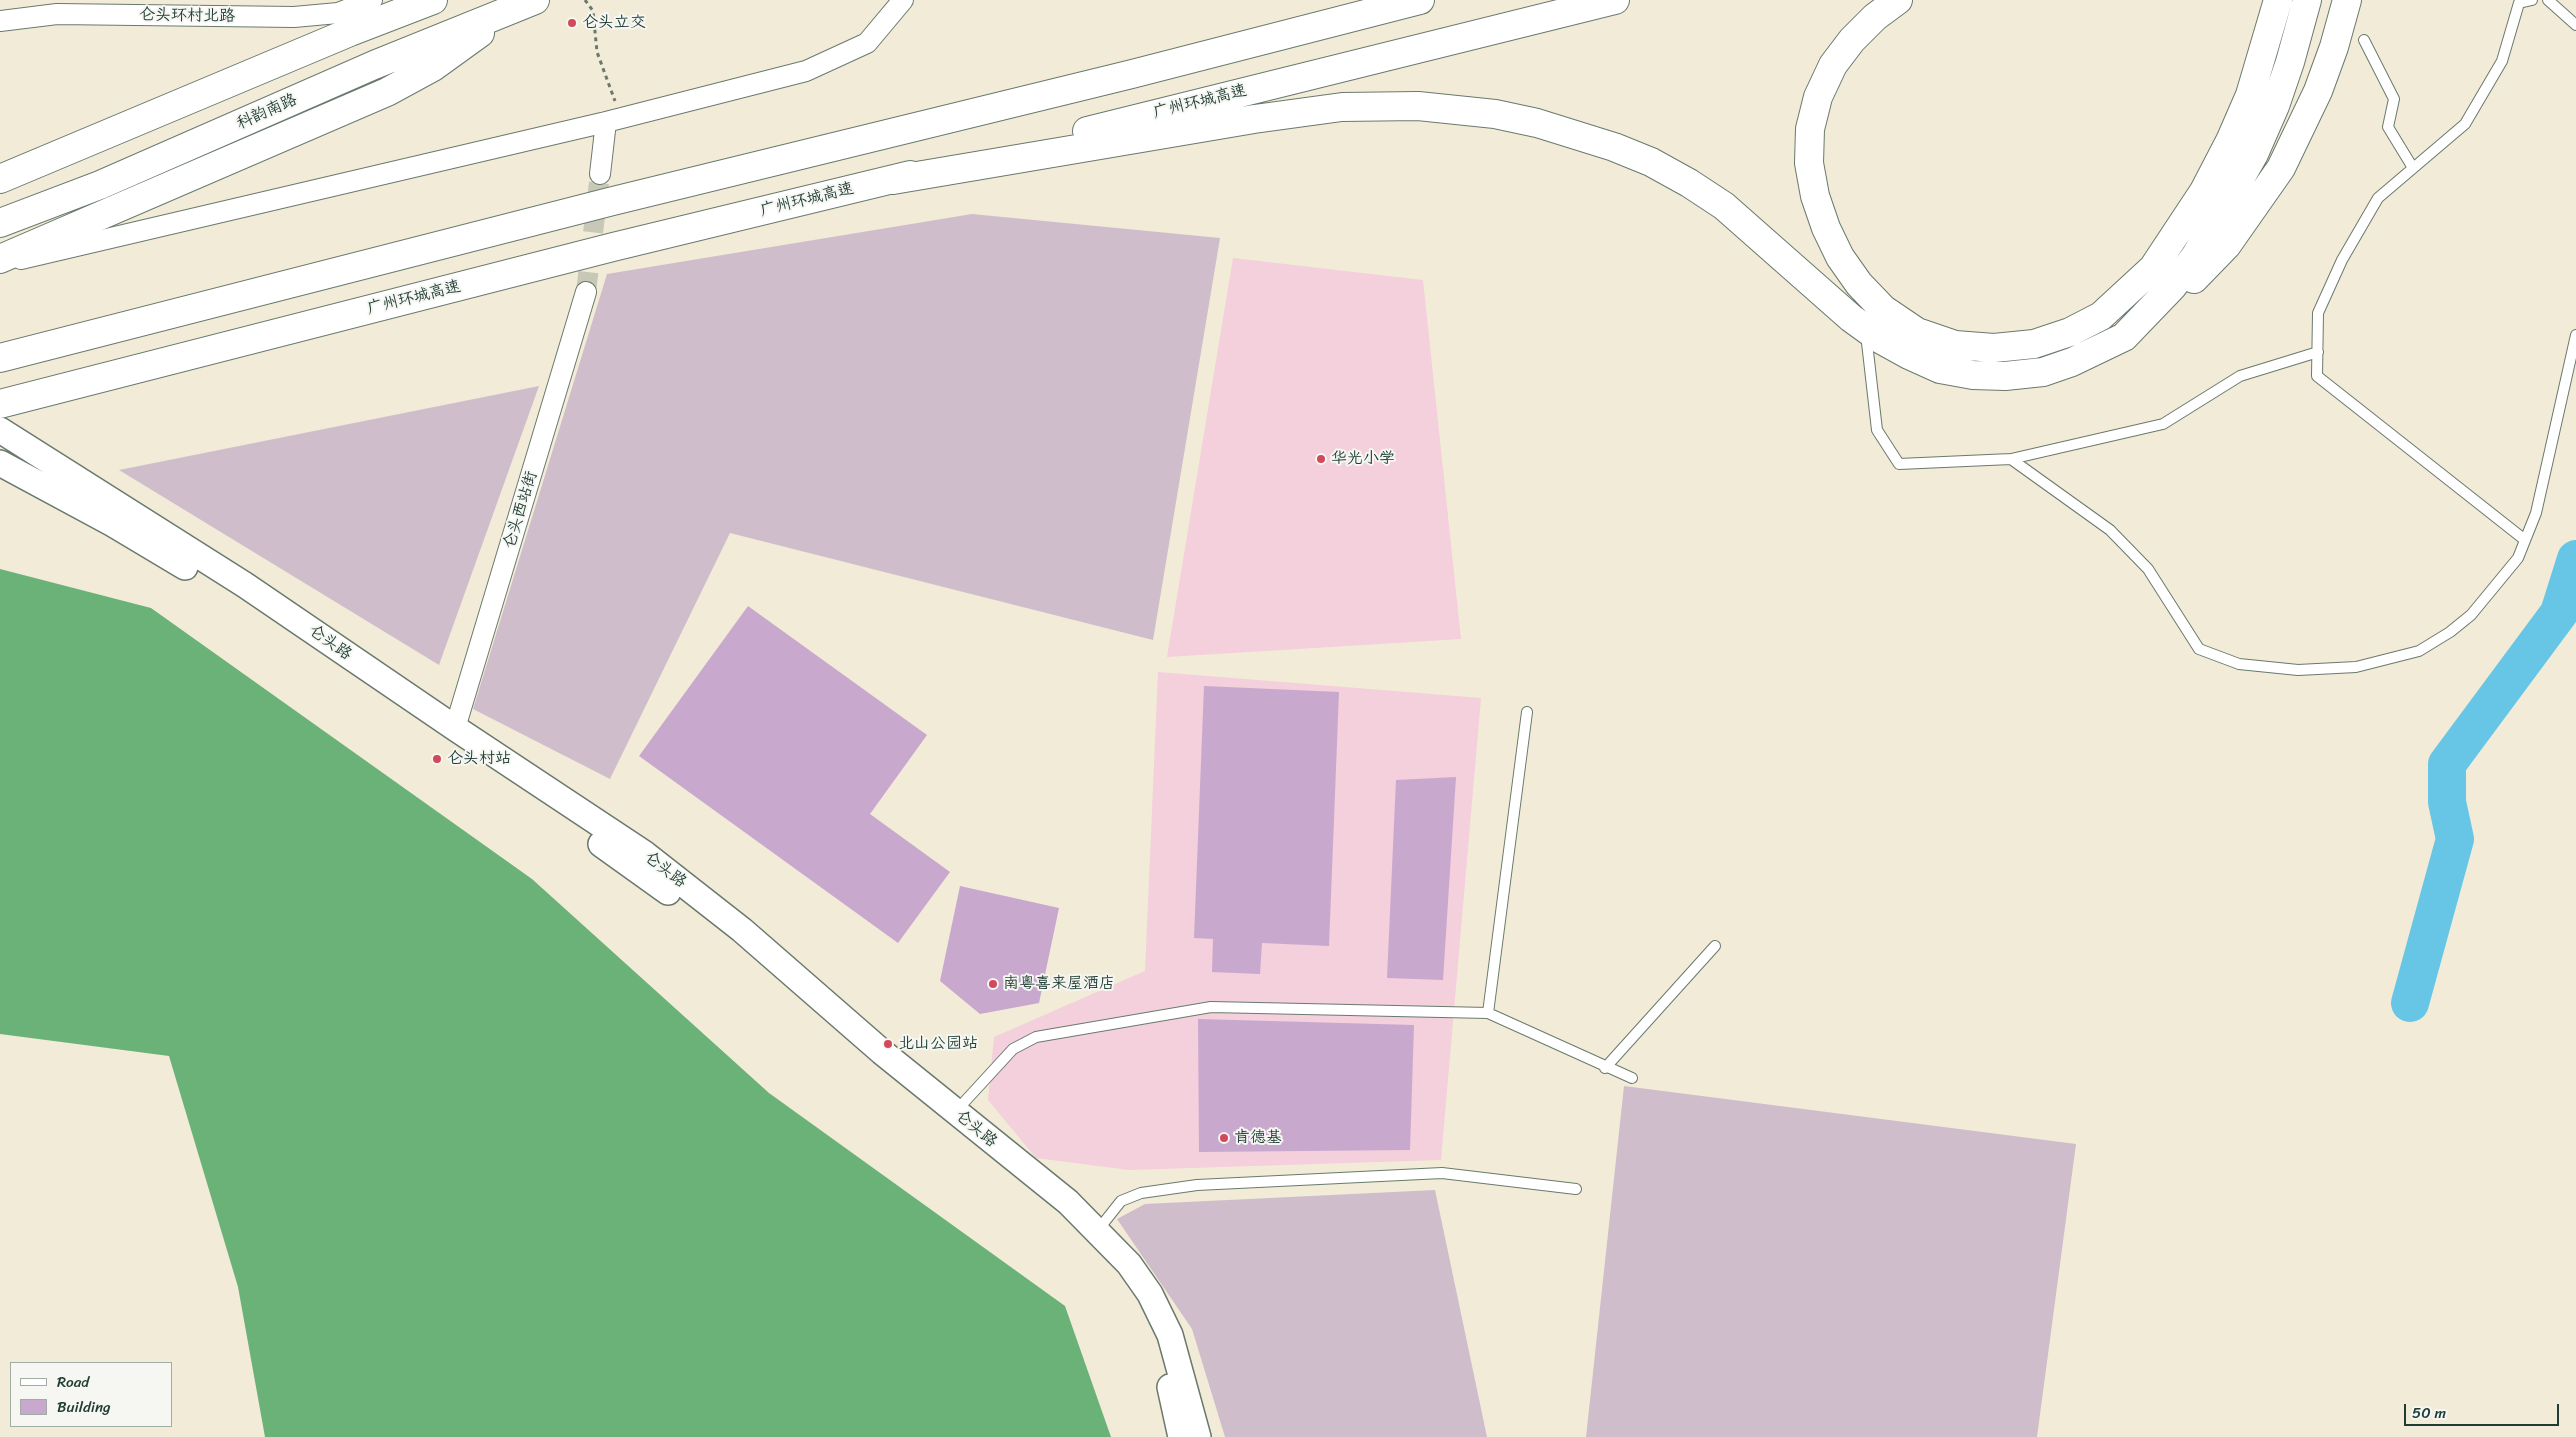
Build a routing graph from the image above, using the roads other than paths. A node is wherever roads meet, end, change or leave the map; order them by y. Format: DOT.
graph roads {
  1 [pos="372,0"];
  2 [pos="432,0"];
  3 [pos="903,0"];
  4 [pos="1389,0"];
  5 [pos="1420,0"];
  6 [pos="1614,0"];
  7 [pos="1898,0"];
  8 [pos="2278,0"];
  9 [pos="2307,0"];
  10 [pos="2346,0"];
  11 [pos="2532,0"];
  12 [pos="2548,0"];
  13 [pos="523,5"];
  14 [pos="0,21"];
  15 [pos="2576,25"];
  16 [pos="2364,40"];
  17 [pos="1132,74"];
  18 [pos="614,120"];
  19 [pos="2413,168"];
  20 [pos="600,174"];
  21 [pos="0,179"];
  22 [pos="893,180"];
  23 [pos="0,223"];
  24 [pos="0,259"];
  25 [pos="0,264"];
  26 [pos="586,292"];
  27 [pos="1865,328"];
  28 [pos="2576,335"];
  29 [pos="2124,337"];
  30 [pos="2318,352"];
  31 [pos="0,358"];
  32 [pos="0,404"];
  33 [pos="3,439"];
  34 [pos="2011,459"];
  35 [pos="0,463"];
  36 [pos="2525,540"];
  37 [pos="1527,712"];
  38 [pos="455,728"];
  39 [pos="1715,946"];
  40 [pos="1488,1013"];
  41 [pos="1605,1068"];
  42 [pos="1632,1078"];
  43 [pos="956,1112"];
  44 [pos="1576,1189"];
  45 [pos="1098,1230"];
  46 [pos="1181,1437"];
  47 [pos="1198,1437"];
  1 -- 14 [label="street, 仑头环村北路"];
  2 -- 21 [label="highway"];
  3 -- 18 [label="street"];
  4 -- 17 [label="highway"];
  5 -- 17 [label="highway"];
  6 -- 22 [label="highway, 广州环城高速"];
  7 -- 8 [label="highway"];
  9 -- 29 [label="highway"];
  10 -- 29 [label="highway"];
  11 -- 19 [label="lane"];
  12 -- 15 [label="lane"];
  13 -- 23 [label="highway, 科韵南路"];
  13 -- 24 [label="highway"];
  16 -- 19 [label="lane"];
  17 -- 31 [label="highway"];
  18 -- 20 [label="street"];
  18 -- 25 [label="street"];
  19 -- 30 [label="lane"];
  22 -- 27 [label="highway"];
  22 -- 32 [label="highway, 广州环城高速"];
  26 -- 38 [label="street, 仑头西站街"];
  27 -- 29 [label="highway"];
  27 -- 34 [label="lane"];
  28 -- 36 [label="lane"];
  30 -- 34 [label="lane"];
  30 -- 36 [label="lane"];
  33 -- 38 [label="street, 仑头路"];
  34 -- 36 [label="lane"];
  35 -- 46 [label="street, 仑头路"];
  37 -- 40 [label="lane"];
  38 -- 43 [label="street, 仑头路"];
  39 -- 41 [label="lane"];
  40 -- 41 [label="lane"];
  40 -- 43 [label="lane"];
  41 -- 42 [label="lane"];
  43 -- 45 [label="street, 仑头路"];
  44 -- 45 [label="lane"];
  45 -- 47 [label="street, 仑头路"];
}
